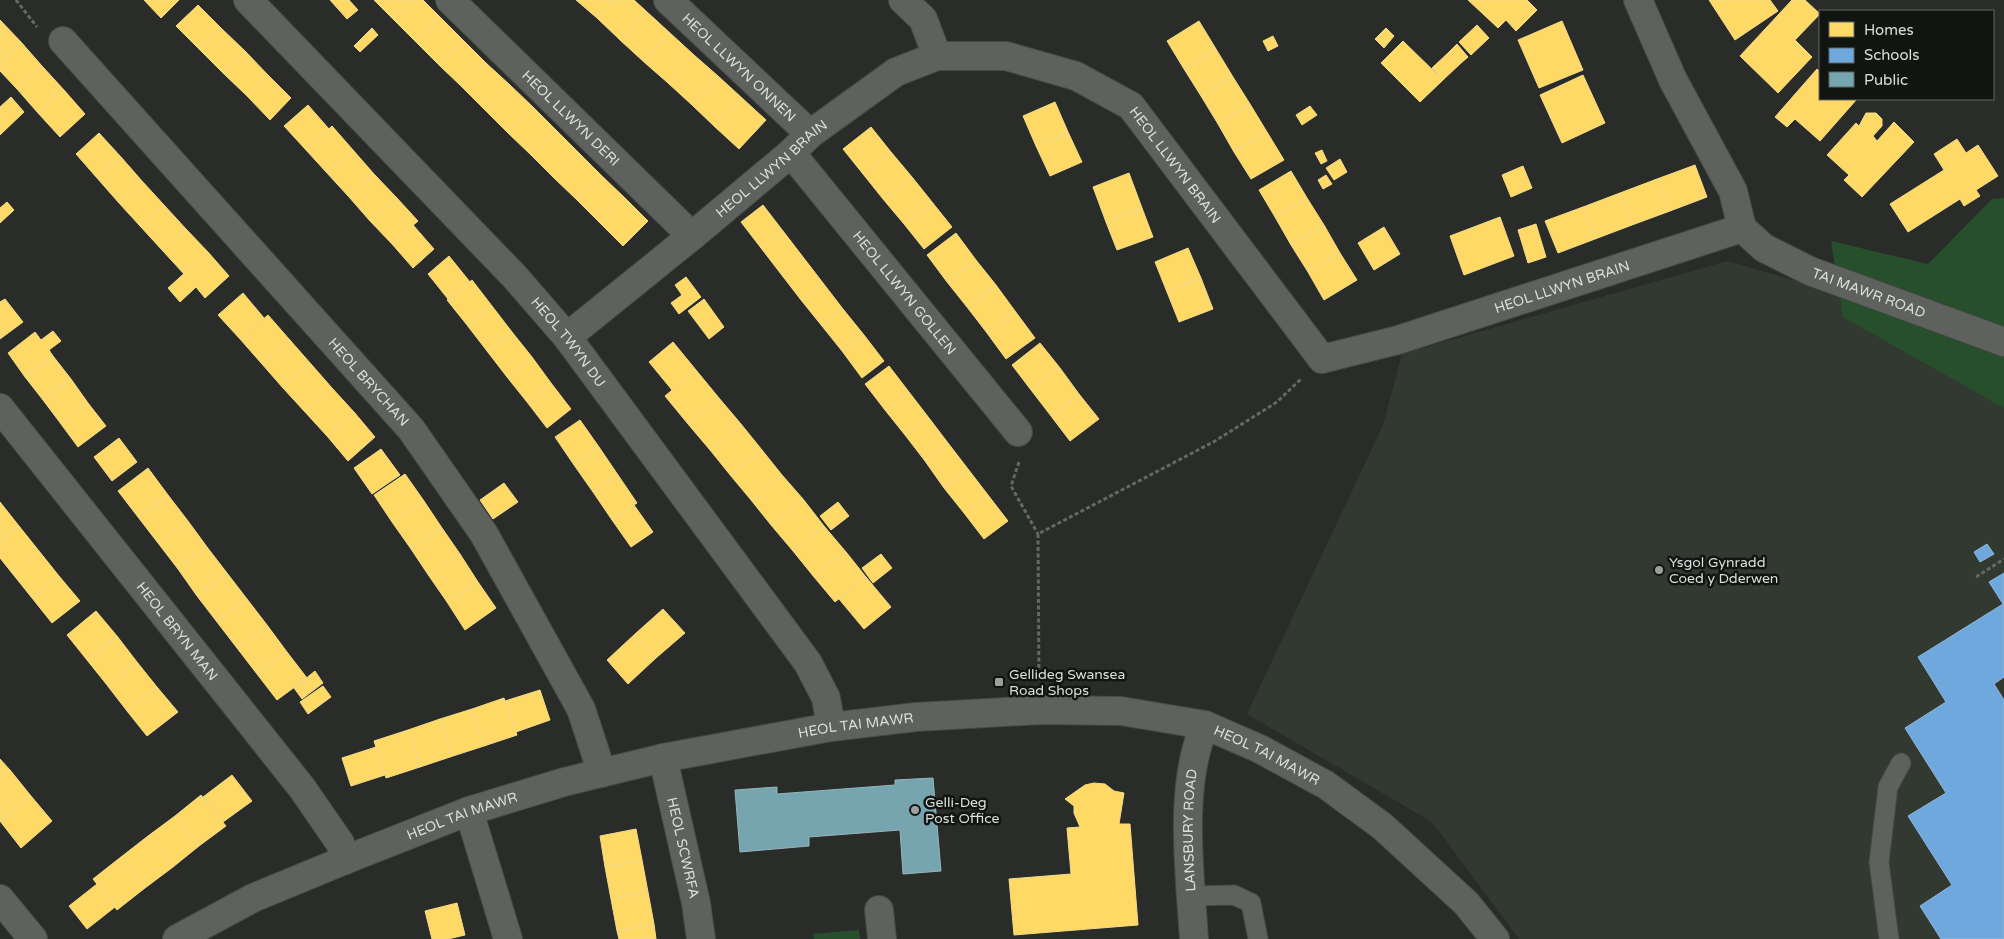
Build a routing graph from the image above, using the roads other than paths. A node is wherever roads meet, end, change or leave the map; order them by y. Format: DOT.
graph roads {
  1 [pos="248,0"];
  2 [pos="450,0"];
  3 [pos="668,0"];
  4 [pos="903,0"];
  5 [pos="1638,0"];
  6 [pos="63,41"];
  7 [pos="936,56"];
  8 [pos="810,134"];
  9 [pos="791,153"];
  10 [pos="1742,228"];
  11 [pos="692,236"];
  12 [pos="567,336"];
  13 [pos="2004,342"];
  14 [pos="0,408"];
  15 [pos="1018,432"];
  16 [pos="1205,725"];
  17 [pos="831,727"];
  18 [pos="663,758"];
  19 [pos="1901,763"];
  20 [pos="602,773"];
  21 [pos="469,811"];
  22 [pos="345,860"];
  23 [pos="1191,896"];
  24 [pos="0,899"];
  25 [pos="879,910"];
  26 [pos="33,939"];
  27 [pos="177,939"];
  28 [pos="508,939"];
  29 [pos="701,939"];
  30 [pos="882,939"];
  31 [pos="1194,939"];
  32 [pos="1258,939"];
  33 [pos="1495,939"];
  34 [pos="1889,939"];
  1 -- 12 [label="street, HEOL TWYN DU"];
  2 -- 11 [label="street, HEOL LLWYN DERI"];
  3 -- 8 [label="street, HEOL LLWYN ONNEN"];
  4 -- 7 [label="street"];
  5 -- 10 [label="street"];
  6 -- 20 [label="street, HEOL BRYCHAN"];
  7 -- 8 [label="street, HEOL LLWYN BRAIN"];
  7 -- 10 [label="street, HEOL LLWYN BRAIN"];
  8 -- 9 [label="street, HEOL LLWYN BRAIN"];
  9 -- 11 [label="street, HEOL LLWYN BRAIN"];
  9 -- 15 [label="street, HEOL LLWYN GOLLEN"];
  10 -- 13 [label="street, TAI MAWR ROAD"];
  11 -- 12 [label="street, HEOL LLWYN BRAIN"];
  12 -- 17 [label="street, HEOL TWYN DU"];
  14 -- 22 [label="street, HEOL BRYN MAN"];
  16 -- 17 [label="street, HEOL TAI MAWR"];
  16 -- 23 [label="street, LANSBURY ROAD"];
  16 -- 33 [label="street, HEOL TAI MAWR"];
  17 -- 18 [label="street, HEOL TAI MAWR"];
  18 -- 20 [label="street, HEOL TAI MAWR"];
  18 -- 29 [label="street, HEOL SCWRFA"];
  19 -- 34 [label="lane"];
  20 -- 21 [label="street, HEOL TAI MAWR"];
  21 -- 22 [label="street, HEOL TAI MAWR"];
  21 -- 28 [label="street"];
  22 -- 27 [label="street, HEOL TAI MAWR"];
  23 -- 31 [label="street, LANSBURY ROAD"];
  23 -- 32 [label="lane"];
  24 -- 26 [label="street"];
  25 -- 30 [label="street"];
}
